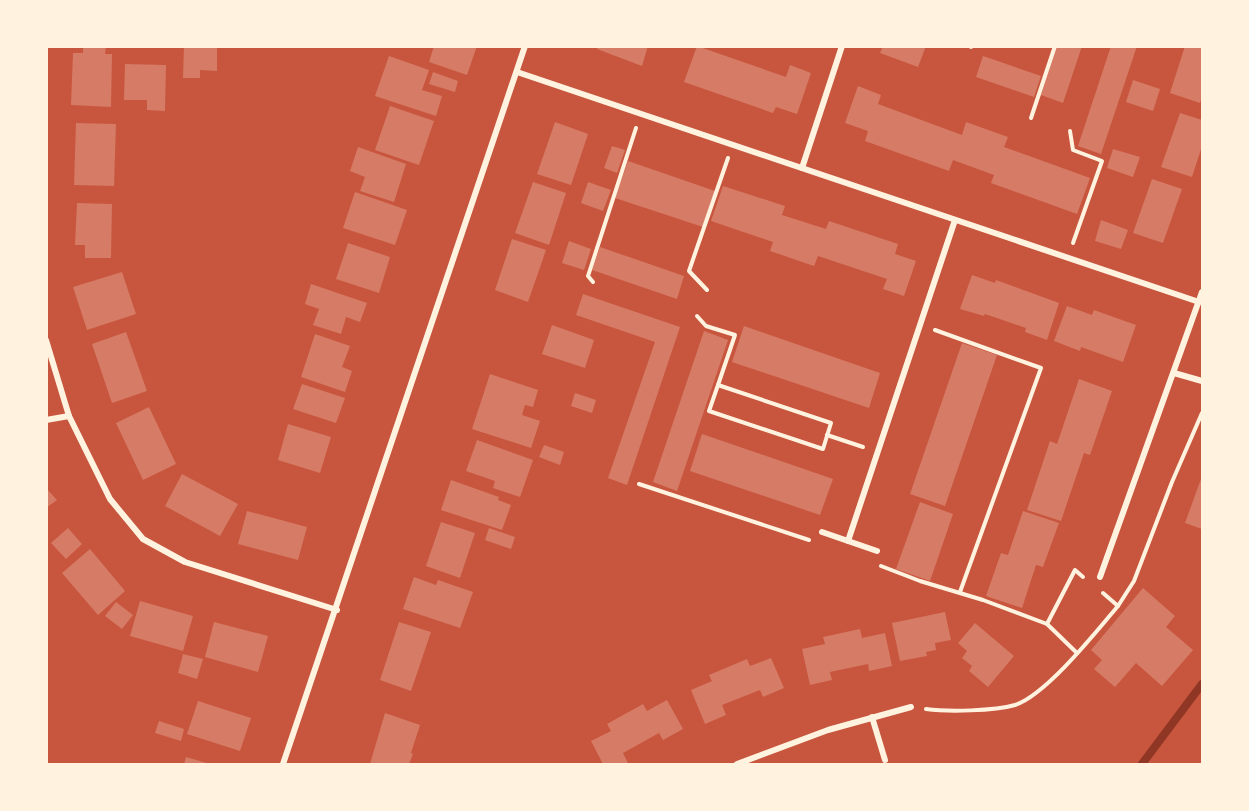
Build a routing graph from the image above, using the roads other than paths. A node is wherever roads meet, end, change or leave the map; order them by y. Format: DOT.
graph roads {
  1 [pos="525,46"];
  2 [pos="842,46"];
  3 [pos="517,72"];
  4 [pos="802,168"];
  5 [pos="955,219"];
  6 [pos="1203,292"];
  7 [pos="1199,302"];
  8 [pos="46,340"];
  9 [pos="1174,373"];
  10 [pos="1203,381"];
  11 [pos="69,416"];
  12 [pos="46,420"];
  13 [pos="822,532"];
  14 [pos="848,542"];
  15 [pos="877,551"];
  16 [pos="1100,577"];
  17 [pos="337,610"];
  18 [pos="911,707"];
  19 [pos="872,717"];
  20 [pos="885,760"];
  21 [pos="283,765"];
  22 [pos="737,765"];
  1 -- 3 [label="street"];
  2 -- 4 [label="street"];
  3 -- 4 [label="street"];
  3 -- 17 [label="street"];
  4 -- 5 [label="street"];
  5 -- 7 [label="street"];
  5 -- 14 [label="street"];
  6 -- 7 [label="street"];
  7 -- 9 [label="street"];
  8 -- 11 [label="street"];
  9 -- 10 [label="street"];
  9 -- 16 [label="street"];
  11 -- 12 [label="street"];
  11 -- 17 [label="street"];
  13 -- 14 [label="street"];
  14 -- 15 [label="street"];
  17 -- 21 [label="street"];
  18 -- 19 [label="street"];
  19 -- 20 [label="street"];
  19 -- 22 [label="street"];
}
